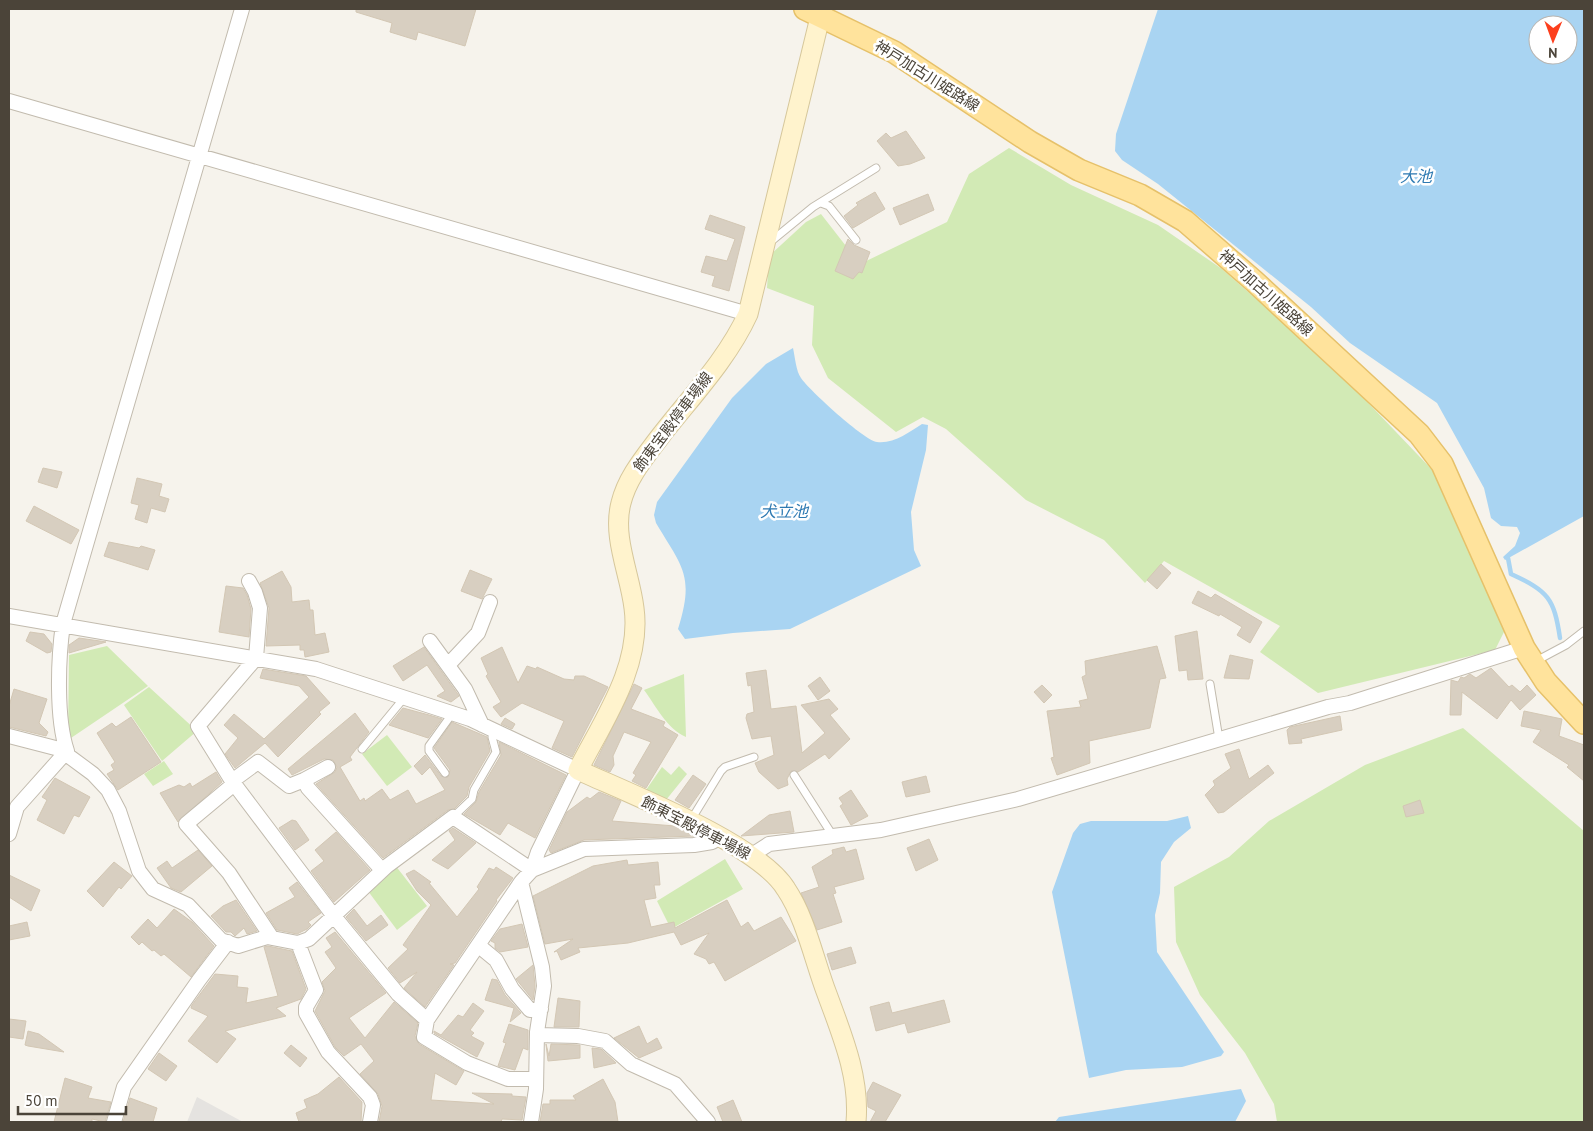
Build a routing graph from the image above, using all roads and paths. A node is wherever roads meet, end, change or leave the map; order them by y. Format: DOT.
graph roads {
  1 [pos="242,9"];
  2 [pos="816,11"];
  3 [pos="9,101"];
  4 [pos="199,155"];
  5 [pos="876,168"];
  6 [pos="821,203"];
  7 [pos="856,240"];
  8 [pos="764,246"];
  9 [pos="748,314"];
  10 [pos="249,581"];
  11 [pos="490,602"];
  12 [pos="9,616"];
  13 [pos="63,624"];
  14 [pos="1584,631"];
  15 [pos="430,641"];
  16 [pos="1529,655"];
  17 [pos="256,658"];
  18 [pos="449,664"];
  19 [pos="1210,684"];
  20 [pos="404,698"];
  21 [pos="452,714"];
  22 [pos="1584,723"];
  23 [pos="488,728"];
  24 [pos="9,736"];
  25 [pos="1219,739"];
  26 [pos="362,749"];
  27 [pos="67,751"];
  28 [pos="754,757"];
  29 [pos="328,767"];
  30 [pos="578,770"];
  31 [pos="445,773"];
  32 [pos="794,775"];
  33 [pos="304,780"];
  34 [pos="233,783"];
  35 [pos="452,817"];
  36 [pos="690,823"];
  37 [pos="9,834"];
  38 [pos="833,836"];
  39 [pos="719,838"];
  40 [pos="752,855"];
  41 [pos="382,870"];
  42 [pos="532,870"];
  43 [pos="521,882"];
  44 [pos="332,915"];
  45 [pos="272,938"];
  46 [pos="228,942"];
  47 [pos="298,943"];
  48 [pos="478,946"];
  49 [pos="541,1009"];
  50 [pos="427,1020"];
  51 [pos="537,1035"];
  52 [pos="536,1079"];
  53 [pos="114,1122"];
  54 [pos="370,1122"];
  55 [pos="531,1122"];
  56 [pos="708,1122"];
  57 [pos="856,1122"];
  1 -- 4 [label="street"];
  2 -- 8 [label="main road, 飾東宝殿停車場線"];
  2 -- 16 [label="main road, 神戸加古川姫路線"];
  3 -- 4 [label="street"];
  4 -- 9 [label="street"];
  4 -- 13 [label="street"];
  5 -- 6 [label="lane"];
  6 -- 7 [label="lane"];
  6 -- 8 [label="lane"];
  8 -- 9 [label="main road, 飾東宝殿停車場線"];
  9 -- 30 [label="main road, 飾東宝殿停車場線"];
  10 -- 17 [label="street"];
  11 -- 18 [label="street"];
  12 -- 13 [label="street"];
  13 -- 17 [label="street"];
  13 -- 27 [label="street"];
  14 -- 16 [label="lane"];
  15 -- 18 [label="street"];
  16 -- 22 [label="main road, 神戸加古川姫路線"];
  16 -- 25 [label="street"];
  17 -- 20 [label="street"];
  17 -- 34 [label="street"];
  18 -- 23 [label="street"];
  19 -- 25 [label="lane"];
  20 -- 21 [label="street"];
  20 -- 26 [label="lane"];
  21 -- 23 [label="street"];
  21 -- 31 [label="lane"];
  23 -- 30 [label="street"];
  23 -- 35 [label="lane"];
  24 -- 27 [label="street"];
  25 -- 38 [label="street"];
  27 -- 37 [label="street"];
  27 -- 46 [label="street"];
  28 -- 36 [label="lane"];
  29 -- 33 [label="street"];
  30 -- 36 [label="main road, 飾東宝殿停車場線"];
  30 -- 42 [label="street"];
  32 -- 38 [label="lane"];
  33 -- 34 [label="street"];
  33 -- 41 [label="street"];
  34 -- 44 [label="street"];
  34 -- 45 [label="street"];
  35 -- 41 [label="street"];
  35 -- 42 [label="street"];
  36 -- 39 [label="main road, 飾東宝殿停車場線"];
  38 -- 40 [label="street"];
  39 -- 40 [label="main road, 飾東宝殿停車場線"];
  39 -- 42 [label="street"];
  40 -- 57 [label="main road, 飾東宝殿停車場線"];
  41 -- 44 [label="street"];
  42 -- 43 [label="street"];
  43 -- 48 [label="street"];
  43 -- 49 [label="street"];
  44 -- 47 [label="street"];
  44 -- 50 [label="street"];
  45 -- 46 [label="street"];
  45 -- 47 [label="street"];
  46 -- 53 [label="street"];
  47 -- 54 [label="street"];
  48 -- 49 [label="street"];
  48 -- 50 [label="street"];
  49 -- 51 [label="street"];
  50 -- 52 [label="street"];
  51 -- 52 [label="street"];
  51 -- 56 [label="street"];
  52 -- 55 [label="street"];
}
